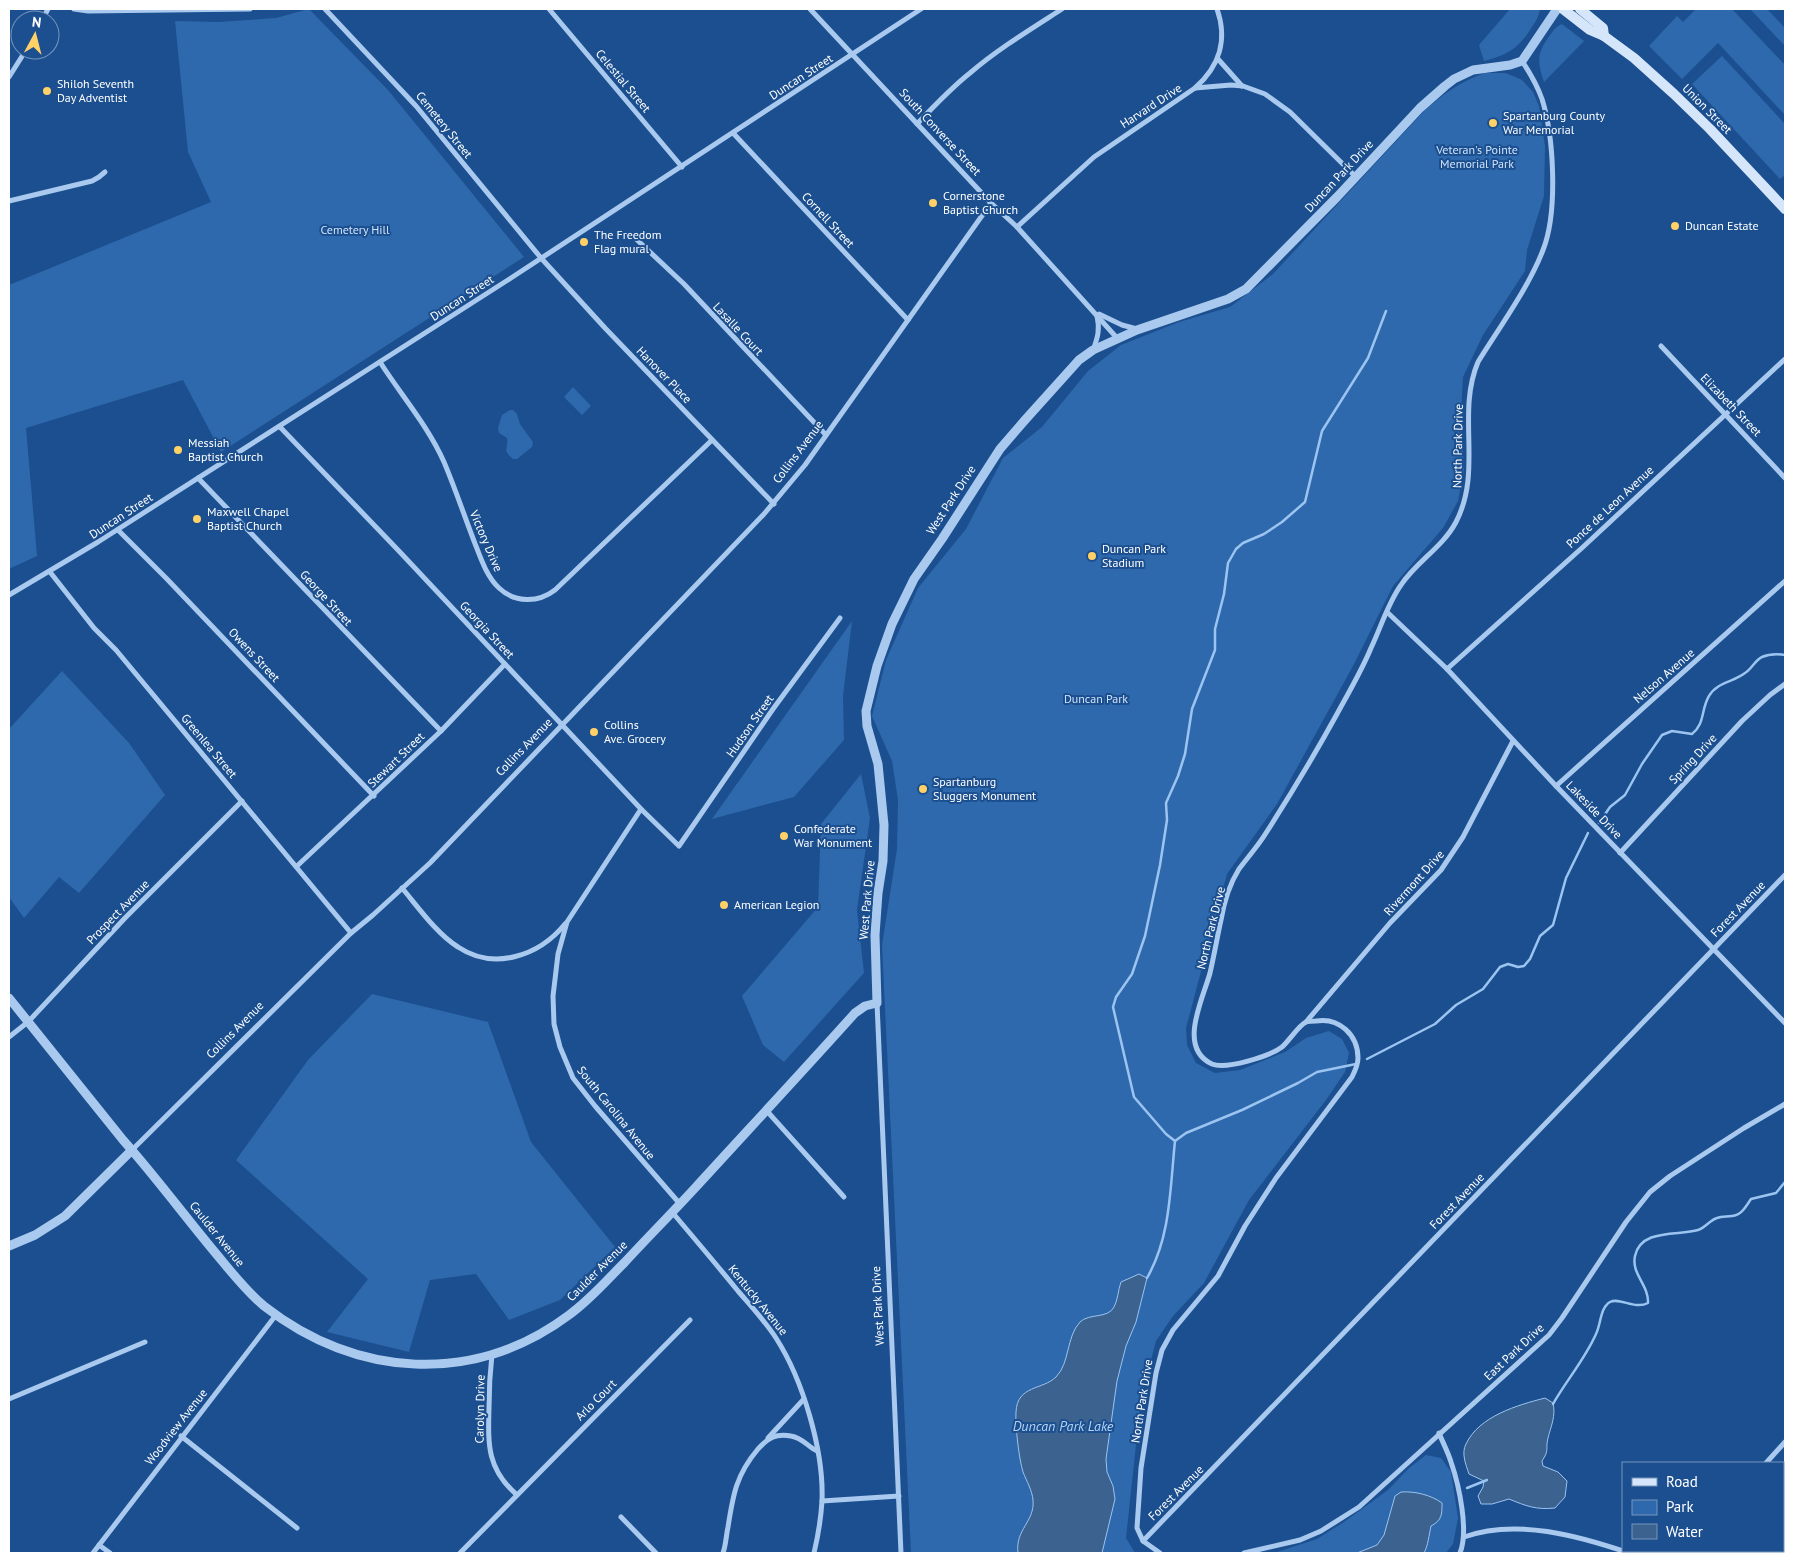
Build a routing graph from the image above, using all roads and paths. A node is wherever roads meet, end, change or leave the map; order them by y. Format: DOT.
graph roads {
  1 [pos="74,9"];
  2 [pos="250,9"];
  3 [pos="325,9"];
  4 [pos="549,9"];
  5 [pos="810,9"];
  6 [pos="921,9"];
  7 [pos="1062,9"];
  8 [pos="1217,9"];
  9 [pos="1558,9"];
  10 [pos="1563,9"];
  11 [pos="1580,9"];
  12 [pos="1604,36"];
  13 [pos="854,54"];
  14 [pos="1218,59"];
  15 [pos="20,60"];
  16 [pos="1522,61"];
  17 [pos="9,77"];
  18 [pos="1242,86"];
  19 [pos="1195,88"];
  20 [pos="917,124"];
  21 [pos="733,132"];
  22 [pos="682,167"];
  23 [pos="105,172"];
  24 [pos="1356,177"];
  25 [pos="9,200"];
  26 [pos="992,203"];
  27 [pos="1785,209"];
  28 [pos="1017,227"];
  29 [pos="634,237"];
  30 [pos="541,258"];
  31 [pos="1096,313"];
  32 [pos="908,320"];
  33 [pos="1137,330"];
  34 [pos="1117,338"];
  35 [pos="1661,346"];
  36 [pos="1093,350"];
  37 [pos="1785,359"];
  38 [pos="380,362"];
  39 [pos="1726,414"];
  40 [pos="280,426"];
  41 [pos="826,435"];
  42 [pos="712,440"];
  43 [pos="198,478"];
  44 [pos="1785,478"];
  45 [pos="774,504"];
  46 [pos="118,530"];
  47 [pos="50,572"];
  48 [pos="1785,581"];
  49 [pos="9,596"];
  50 [pos="1387,612"];
  51 [pos="840,618"];
  52 [pos="505,664"];
  53 [pos="1447,669"];
  54 [pos="1785,684"];
  55 [pos="563,725"];
  56 [pos="441,731"];
  57 [pos="1513,741"];
  58 [pos="1556,786"];
  59 [pos="374,796"];
  60 [pos="242,801"];
  61 [pos="641,809"];
  62 [pos="679,846"];
  63 [pos="1620,852"];
  64 [pos="297,866"];
  65 [pos="1785,875"];
  66 [pos="402,888"];
  67 [pos="567,922"];
  68 [pos="351,933"];
  69 [pos="1714,949"];
  70 [pos="9,998"];
  71 [pos="877,1003"];
  72 [pos="28,1022"];
  73 [pos="1305,1022"];
  74 [pos="1785,1023"];
  75 [pos="9,1037"];
  76 [pos="1785,1104"];
  77 [pos="766,1110"];
  78 [pos="132,1150"];
  79 [pos="844,1197"];
  80 [pos="680,1204"];
  81 [pos="672,1212"];
  82 [pos="9,1246"];
  83 [pos="276,1315"];
  84 [pos="690,1320"];
  85 [pos="145,1342"];
  86 [pos="492,1354"];
  87 [pos="9,1399"];
  88 [pos="804,1399"];
  89 [pos="1439,1434"];
  90 [pos="181,1436"];
  91 [pos="768,1438"];
  92 [pos="1785,1442"];
  93 [pos="817,1451"];
  94 [pos="1767,1462"];
  95 [pos="517,1495"];
  96 [pos="899,1496"];
  97 [pos="822,1501"];
  98 [pos="620,1517"];
  99 [pos="297,1528"];
  100 [pos="1464,1537"];
  101 [pos="1143,1541"];
  102 [pos="99,1545"];
  103 [pos="1622,1551"];
  104 [pos="92,1553"];
  105 [pos="110,1553"];
  106 [pos="460,1553"];
  107 [pos="656,1553"];
  108 [pos="723,1553"];
  109 [pos="814,1553"];
  110 [pos="901,1553"];
  111 [pos="1160,1553"];
  112 [pos="1244,1553"];
  113 [pos="1460,1553"];
  1 -- 2 [label="street"];
  3 -- 30 [label="street, Cemetery Street"];
  4 -- 22 [label="street, Celestial Street"];
  5 -- 13 [label="street, South Converse Street"];
  6 -- 13 [label="street, Duncan Street"];
  7 -- 20 [label="street"];
  8 -- 14 [label="street"];
  9 -- 16 [label="street"];
  10 -- 12 [label="main road, Union Street"];
  11 -- 12 [label="main road, Union Street"];
  12 -- 27 [label="main road, Union Street"];
  13 -- 20 [label="street, South Converse Street"];
  13 -- 21 [label="street, Duncan Street"];
  14 -- 18 [label="street"];
  14 -- 19 [label="street"];
  15 -- 17 [label="street"];
  16 -- 24 [label="street, Duncan Park Drive"];
  16 -- 50 [label="street, North Park Drive"];
  18 -- 19 [label="street, Harvard Drive"];
  18 -- 24 [label="street, Harvard Drive"];
  19 -- 28 [label="street, Harvard Drive"];
  20 -- 26 [label="street, South Converse Street"];
  21 -- 22 [label="street, Duncan Street"];
  21 -- 32 [label="street, Cornell Street"];
  22 -- 30 [label="street, Duncan Street"];
  23 -- 25 [label="street"];
  24 -- 33 [label="street, Duncan Park Drive"];
  26 -- 28 [label="street, South Converse Street"];
  26 -- 32 [label="street, Collins Avenue"];
  28 -- 31 [label="street, South Converse Street"];
  29 -- 41 [label="street, Lasalle Court"];
  30 -- 38 [label="street, Duncan Street"];
  30 -- 42 [label="street, Hanover Place"];
  31 -- 33 [label="street, South Converse Street"];
  31 -- 34 [label="street, South Converse Street"];
  31 -- 36 [label="street"];
  32 -- 41 [label="street, Collins Avenue"];
  33 -- 34 [label="street, Duncan Park Drive"];
  34 -- 36 [label="street, West Park Drive"];
  35 -- 39 [label="street, Elizabeth Street"];
  36 -- 71 [label="street, West Park Drive"];
  37 -- 39 [label="street, Ponce de Leon Avenue"];
  38 -- 40 [label="street, Duncan Street"];
  38 -- 42 [label="street, Victory Drive"];
  39 -- 44 [label="street, Elizabeth Street"];
  39 -- 53 [label="street, Ponce de Leon Avenue"];
  40 -- 43 [label="street, Duncan Street"];
  40 -- 52 [label="street, Georgia Street"];
  41 -- 45 [label="street, Collins Avenue"];
  42 -- 45 [label="street, Hanover Place"];
  43 -- 46 [label="street, Duncan Street"];
  43 -- 56 [label="street, George Street"];
  45 -- 55 [label="street, Collins Avenue"];
  46 -- 47 [label="street, Duncan Street"];
  46 -- 59 [label="street, Owens Street"];
  47 -- 49 [label="street, Duncan Street"];
  47 -- 60 [label="street, Greenlea Street"];
  48 -- 58 [label="street, Nelson Avenue"];
  50 -- 53 [label="street, Lakeside Drive"];
  50 -- 73 [label="street, North Park Drive"];
  51 -- 62 [label="street, Hudson Street"];
  52 -- 55 [label="street, Georgia Street"];
  52 -- 56 [label="street, Stewart Street"];
  53 -- 57 [label="street, Lakeside Drive"];
  54 -- 63 [label="street, Spring Drive"];
  55 -- 61 [label="street, Georgia Street"];
  55 -- 66 [label="street, Collins Avenue"];
  56 -- 59 [label="street, Stewart Street"];
  57 -- 58 [label="street, Lakeside Drive"];
  57 -- 73 [label="street, Rivermont Drive"];
  58 -- 63 [label="street, Lakeside Drive"];
  59 -- 64 [label="street, Stewart Street"];
  60 -- 64 [label="street, Greenlea Street"];
  60 -- 72 [label="street, Prospect Avenue"];
  61 -- 62 [label="street, Georgia Street"];
  61 -- 67 [label="street, South Carolina Avenue"];
  63 -- 69 [label="street, Lakeside Drive"];
  64 -- 68 [label="street, Greenlea Street"];
  65 -- 69 [label="street, Forest Avenue"];
  66 -- 67 [label="street"];
  66 -- 68 [label="street, Collins Avenue"];
  67 -- 80 [label="street, South Carolina Avenue"];
  68 -- 78 [label="street, Collins Avenue"];
  69 -- 74 [label="street, Lakeside Drive"];
  69 -- 101 [label="street, Forest Avenue"];
  70 -- 72 [label="street, Caulder Avenue"];
  71 -- 77 [label="street, Caulder Avenue"];
  71 -- 96 [label="street, West Park Drive"];
  72 -- 75 [label="street, Prospect Avenue"];
  72 -- 78 [label="street, Caulder Avenue"];
  73 -- 101 [label="street, North Park Drive"];
  76 -- 89 [label="street, East Park Drive"];
  77 -- 79 [label="street"];
  77 -- 80 [label="street, Caulder Avenue"];
  78 -- 82 [label="street, Collins Avenue"];
  78 -- 83 [label="street, Caulder Avenue"];
  80 -- 81 [label="street, Caulder Avenue"];
  81 -- 86 [label="street, Caulder Avenue"];
  81 -- 88 [label="street, Kentucky Avenue"];
  83 -- 86 [label="street, Caulder Avenue"];
  83 -- 90 [label="street, Woodview Avenue"];
  84 -- 95 [label="street, Arlo Court"];
  85 -- 87 [label="street"];
  86 -- 95 [label="street, Carolyn Drive"];
  88 -- 91 [label="street"];
  88 -- 93 [label="street, Kentucky Avenue"];
  89 -- 100 [label="street"];
  89 -- 112 [label="street, East Park Drive"];
  90 -- 99 [label="street"];
  90 -- 102 [label="street, Woodview Avenue"];
  91 -- 93 [label="street"];
  91 -- 108 [label="street"];
  92 -- 94 [label="street"];
  93 -- 97 [label="street, Kentucky Avenue"];
  95 -- 106 [label="street"];
  96 -- 97 [label="street"];
  96 -- 110 [label="street, West Park Drive"];
  97 -- 109 [label="street, Kentucky Avenue"];
  98 -- 107 [label="street"];
  100 -- 103 [label="street"];
  100 -- 113 [label="street"];
  101 -- 111 [label="street"];
  102 -- 104 [label="street, Woodview Avenue"];
  102 -- 105 [label="street"];
}
